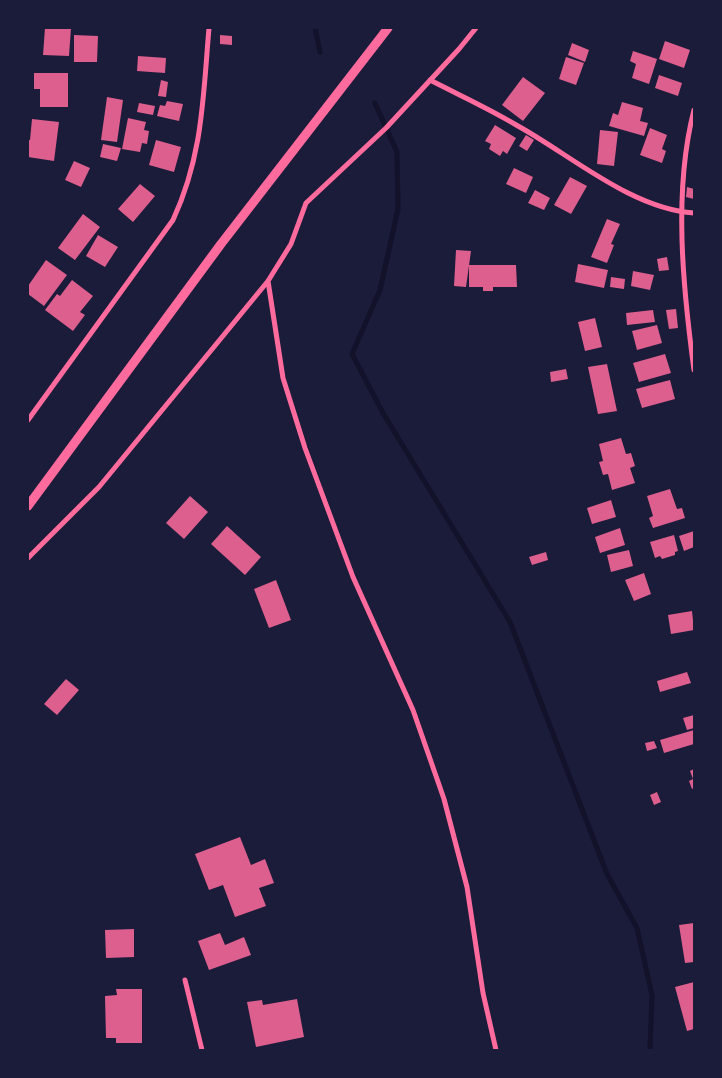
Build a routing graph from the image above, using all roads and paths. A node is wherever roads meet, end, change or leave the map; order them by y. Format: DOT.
graph roads {
  1 [pos="209,28"];
  2 [pos="388,28"];
  3 [pos="476,28"];
  4 [pos="430,80"];
  5 [pos="694,110"];
  6 [pos="681,212"];
  7 [pos="694,213"];
  8 [pos="268,281"];
  9 [pos="694,370"];
  10 [pos="28,420"];
  11 [pos="28,506"];
  12 [pos="28,558"];
  13 [pos="185,980"];
  14 [pos="202,1050"];
  15 [pos="496,1050"];
  1 -- 10 [label="street"];
  2 -- 11 [label="street"];
  3 -- 4 [label="street"];
  4 -- 6 [label="street"];
  4 -- 8 [label="street"];
  5 -- 6 [label="street"];
  6 -- 7 [label="street"];
  6 -- 9 [label="street"];
  8 -- 12 [label="street"];
  8 -- 15 [label="street"];
  13 -- 14 [label="street"];
}
